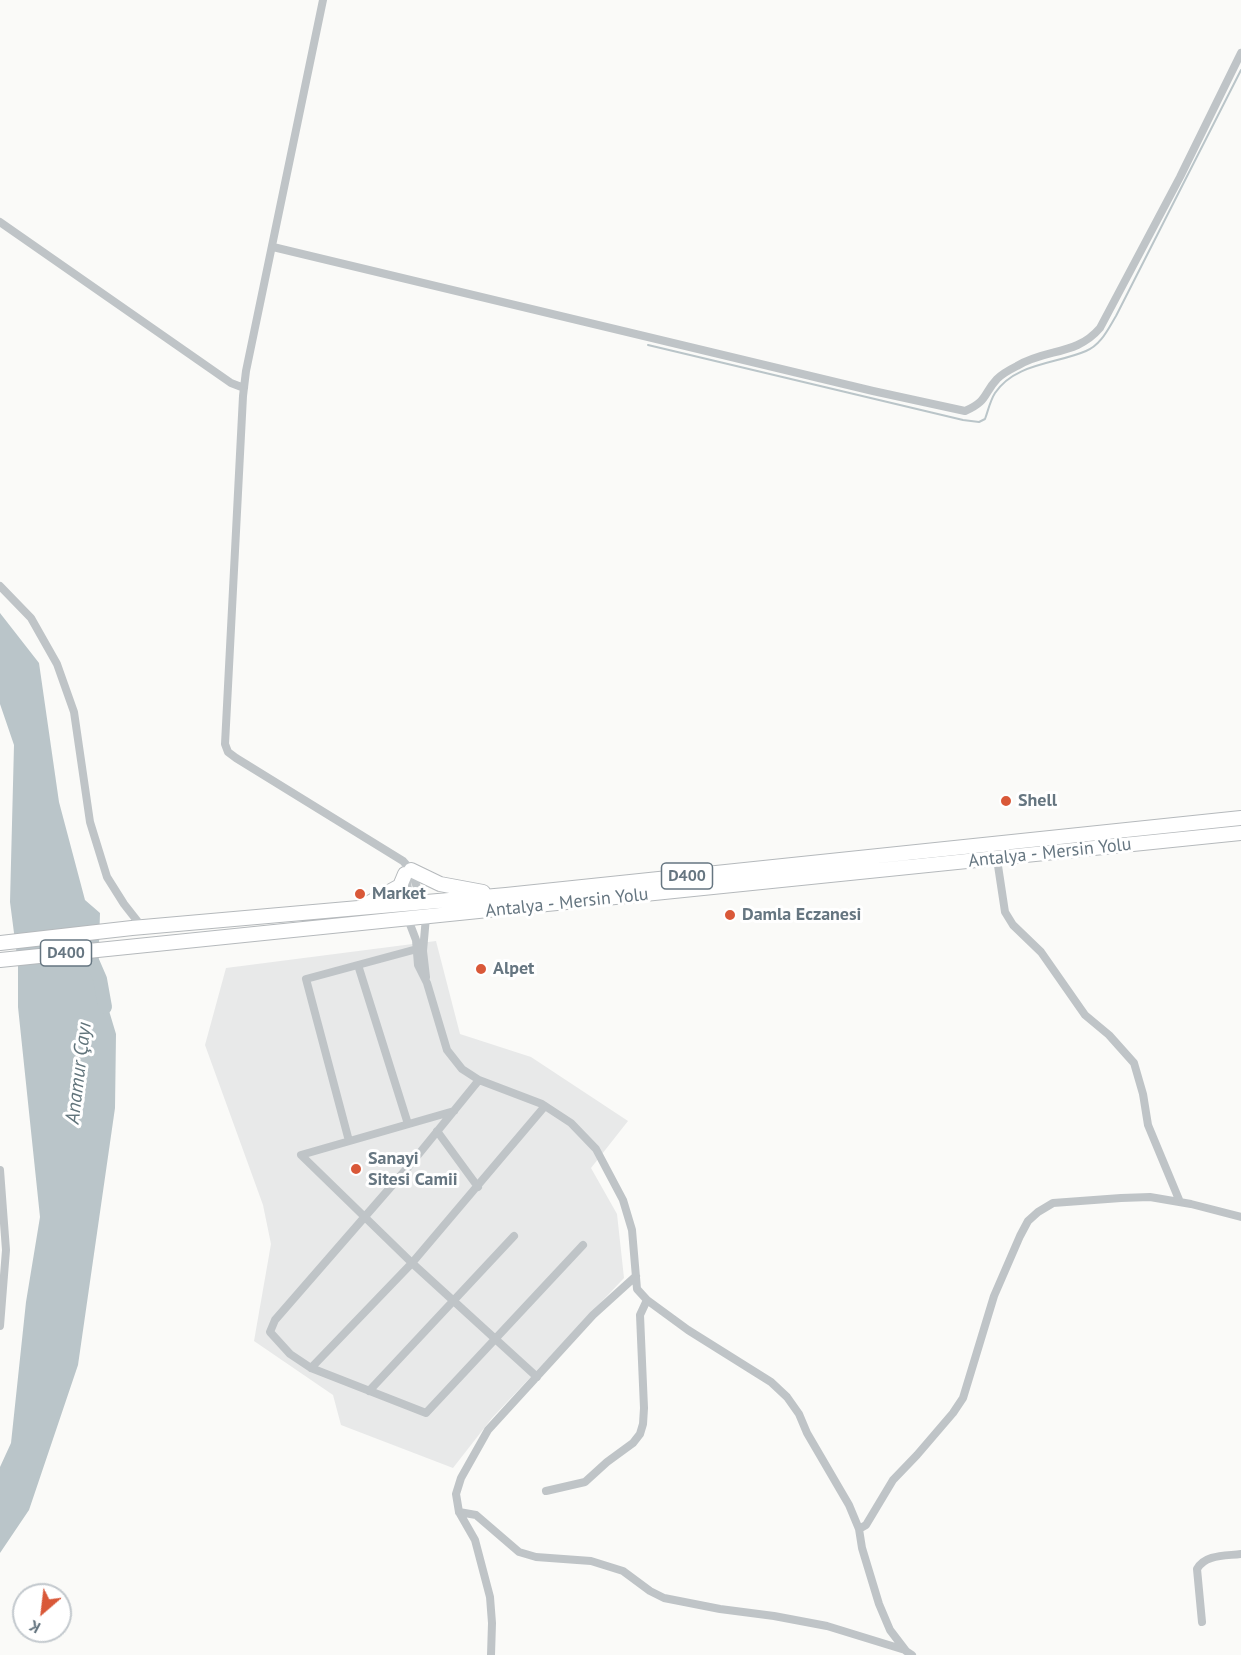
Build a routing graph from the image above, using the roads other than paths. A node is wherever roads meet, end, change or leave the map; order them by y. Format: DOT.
graph roads {
  1 [pos="323,0"];
  2 [pos="1241,54"];
  3 [pos="0,222"];
  4 [pos="273,247"];
  5 [pos="244,388"];
  6 [pos="0,585"];
  7 [pos="1241,818"];
  8 [pos="1241,833"];
  9 [pos="997,859"];
  10 [pos="407,868"];
  11 [pos="506,895"];
  12 [pos="422,902"];
  13 [pos="406,904"];
  14 [pos="360,908"];
  15 [pos="426,918"];
  16 [pos="408,919"];
  17 [pos="137,928"];
  18 [pos="0,944"];
  19 [pos="417,950"];
  20 [pos="0,960"];
  21 [pos="358,964"];
  22 [pos="427,983"];
  23 [pos="479,1080"];
  24 [pos="545,1106"];
  25 [pos="454,1111"];
  26 [pos="408,1124"];
  27 [pos="437,1131"];
  28 [pos="349,1141"];
  29 [pos="0,1170"];
  30 [pos="478,1187"];
  31 [pos="1180,1202"];
  32 [pos="365,1216"];
  33 [pos="1241,1217"];
  34 [pos="514,1236"];
  35 [pos="583,1245"];
  36 [pos="412,1263"];
  37 [pos="636,1276"];
  38 [pos="453,1300"];
  39 [pos="647,1300"];
  40 [pos="0,1326"];
  41 [pos="495,1339"];
  42 [pos="311,1368"];
  43 [pos="537,1377"];
  44 [pos="369,1391"];
  45 [pos="546,1491"];
  46 [pos="459,1512"];
  47 [pos="859,1529"];
  48 [pos="1241,1554"];
  49 [pos="1202,1622"];
  50 [pos="909,1653"];
  51 [pos="491,1655"];
  1 -- 4 [label="street"];
  2 -- 4 [label="street"];
  3 -- 5 [label="street"];
  4 -- 5 [label="street"];
  5 -- 10 [label="street"];
  6 -- 17 [label="street"];
  7 -- 11 [label="highway, Antalya - Mersin Yolu / D400"];
  8 -- 9 [label="highway, Antalya - Mersin Yolu / D400"];
  9 -- 15 [label="highway, Antalya - Mersin Yolu / D400"];
  9 -- 31 [label="street"];
  10 -- 11 [label="highway"];
  10 -- 12 [label="street"];
  10 -- 13 [label="street"];
  10 -- 14 [label="highway"];
  11 -- 12 [label="highway, Antalya - Mersin Yolu / D400"];
  12 -- 13 [label="highway, Antalya - Mersin Yolu / D400"];
  12 -- 15 [label="highway"];
  13 -- 14 [label="highway, Antalya - Mersin Yolu / D400"];
  13 -- 16 [label="highway"];
  14 -- 17 [label="highway, Antalya - Mersin Yolu / D400"];
  15 -- 16 [label="highway, Antalya - Mersin Yolu / D400"];
  15 -- 22 [label="street"];
  16 -- 19 [label="street"];
  16 -- 20 [label="highway, Antalya - Mersin Yolu / D400"];
  17 -- 18 [label="highway, Antalya - Mersin Yolu / D400"];
  19 -- 21 [label="street"];
  19 -- 22 [label="street"];
  21 -- 26 [label="street"];
  21 -- 28 [label="street"];
  22 -- 23 [label="street"];
  23 -- 24 [label="street"];
  23 -- 25 [label="street"];
  24 -- 30 [label="street"];
  24 -- 37 [label="street"];
  25 -- 26 [label="street"];
  25 -- 27 [label="street"];
  26 -- 28 [label="street"];
  27 -- 30 [label="street"];
  27 -- 32 [label="street"];
  28 -- 32 [label="street"];
  29 -- 40 [label="street"];
  30 -- 36 [label="street"];
  31 -- 33 [label="street"];
  31 -- 47 [label="street"];
  32 -- 36 [label="street"];
  32 -- 42 [label="street"];
  34 -- 38 [label="street"];
  35 -- 41 [label="street"];
  36 -- 38 [label="street"];
  36 -- 42 [label="street"];
  37 -- 39 [label="street"];
  37 -- 43 [label="street"];
  38 -- 41 [label="street"];
  38 -- 44 [label="street"];
  39 -- 45 [label="street"];
  39 -- 47 [label="street"];
  41 -- 43 [label="street"];
  41 -- 44 [label="street"];
  42 -- 44 [label="street"];
  43 -- 46 [label="street"];
  46 -- 50 [label="street"];
  46 -- 51 [label="street"];
  47 -- 50 [label="street"];
  48 -- 49 [label="street"];
}
